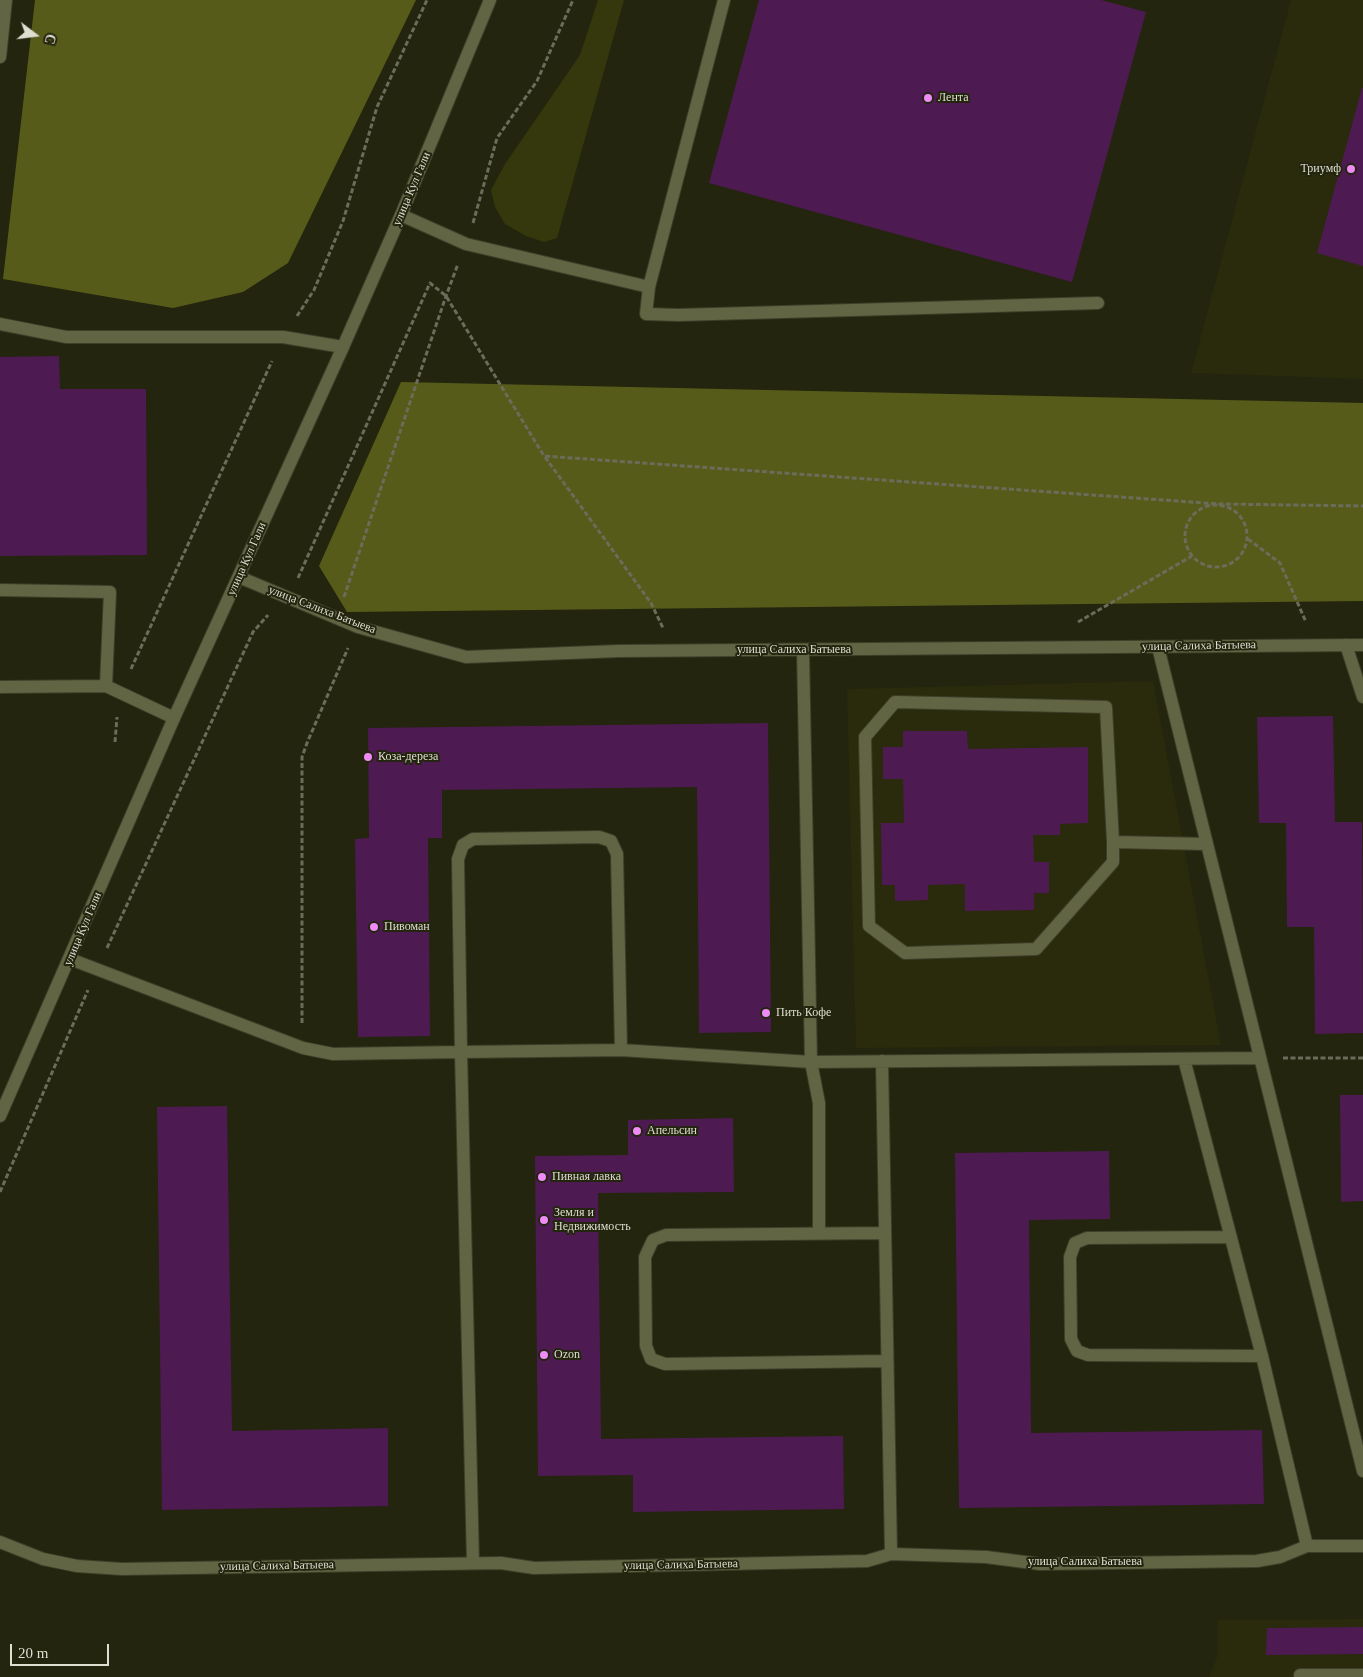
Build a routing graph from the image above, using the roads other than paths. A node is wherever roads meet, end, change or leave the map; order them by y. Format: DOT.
graph roads {
  1 [pos="6,0"];
  2 [pos="490,0"];
  3 [pos="724,0"];
  4 [pos="0,57"];
  5 [pos="401,215"];
  6 [pos="649,287"];
  7 [pos="1098,303"];
  8 [pos="0,324"];
  9 [pos="343,347"];
  10 [pos="239,577"];
  11 [pos="0,590"];
  12 [pos="1346,645"];
  13 [pos="1363,645"];
  14 [pos="1158,647"];
  15 [pos="803,650"];
  16 [pos="0,686"];
  17 [pos="106,686"];
  18 [pos="1363,697"];
  19 [pos="174,718"];
  20 [pos="1113,842"];
  21 [pos="1207,844"];
  22 [pos="70,958"];
  23 [pos="621,1050"];
  24 [pos="461,1052"];
  25 [pos="1260,1058"];
  26 [pos="1184,1060"];
  27 [pos="882,1061"];
  28 [pos="811,1062"];
  29 [pos="0,1116"];
  30 [pos="885,1233"];
  31 [pos="819,1234"];
  32 [pos="1231,1237"];
  33 [pos="1262,1356"];
  34 [pos="888,1361"];
  35 [pos="1363,1471"];
  36 [pos="0,1542"];
  37 [pos="1307,1546"];
  38 [pos="1363,1546"];
  39 [pos="891,1554"];
  40 [pos="473,1563"];
  41 [pos="1300,1675"];
  42 [pos="1363,1675"];
  1 -- 4 [label="street"];
  2 -- 5 [label="street, улица Кул Гали"];
  3 -- 6 [label="street"];
  5 -- 6 [label="street"];
  5 -- 9 [label="street, улица Кул Гали"];
  6 -- 7 [label="street"];
  8 -- 9 [label="street"];
  9 -- 10 [label="street, улица Кул Гали"];
  10 -- 15 [label="street, улица Салиха Батыева"];
  10 -- 19 [label="street, улица Кул Гали"];
  11 -- 17 [label="street"];
  12 -- 13 [label="street, улица Салиха Батыева"];
  12 -- 14 [label="street, улица Салиха Батыева"];
  12 -- 18 [label="street"];
  14 -- 15 [label="street, улица Салиха Батыева"];
  14 -- 21 [label="street"];
  15 -- 28 [label="street"];
  16 -- 17 [label="street"];
  17 -- 19 [label="street"];
  19 -- 22 [label="street, улица Кул Гали"];
  20 -- 20 [label="street"];
  20 -- 21 [label="street"];
  21 -- 25 [label="street"];
  22 -- 24 [label="street"];
  22 -- 29 [label="street, улица Кул Гали"];
  23 -- 24 [label="street"];
  23 -- 24 [label="street"];
  23 -- 28 [label="street"];
  24 -- 40 [label="street"];
  25 -- 26 [label="street"];
  25 -- 35 [label="street"];
  26 -- 27 [label="street"];
  26 -- 32 [label="street"];
  27 -- 28 [label="street"];
  27 -- 30 [label="street"];
  28 -- 31 [label="street"];
  30 -- 31 [label="street"];
  30 -- 34 [label="street"];
  31 -- 34 [label="street"];
  32 -- 33 [label="street"];
  32 -- 33 [label="street"];
  33 -- 37 [label="street"];
  34 -- 39 [label="street"];
  36 -- 40 [label="street, улица Салиха Батыева"];
  37 -- 38 [label="street, улица Салиха Батыева"];
  37 -- 39 [label="street, улица Салиха Батыева"];
  39 -- 40 [label="street, улица Салиха Батыева"];
  41 -- 42 [label="street"];
}
